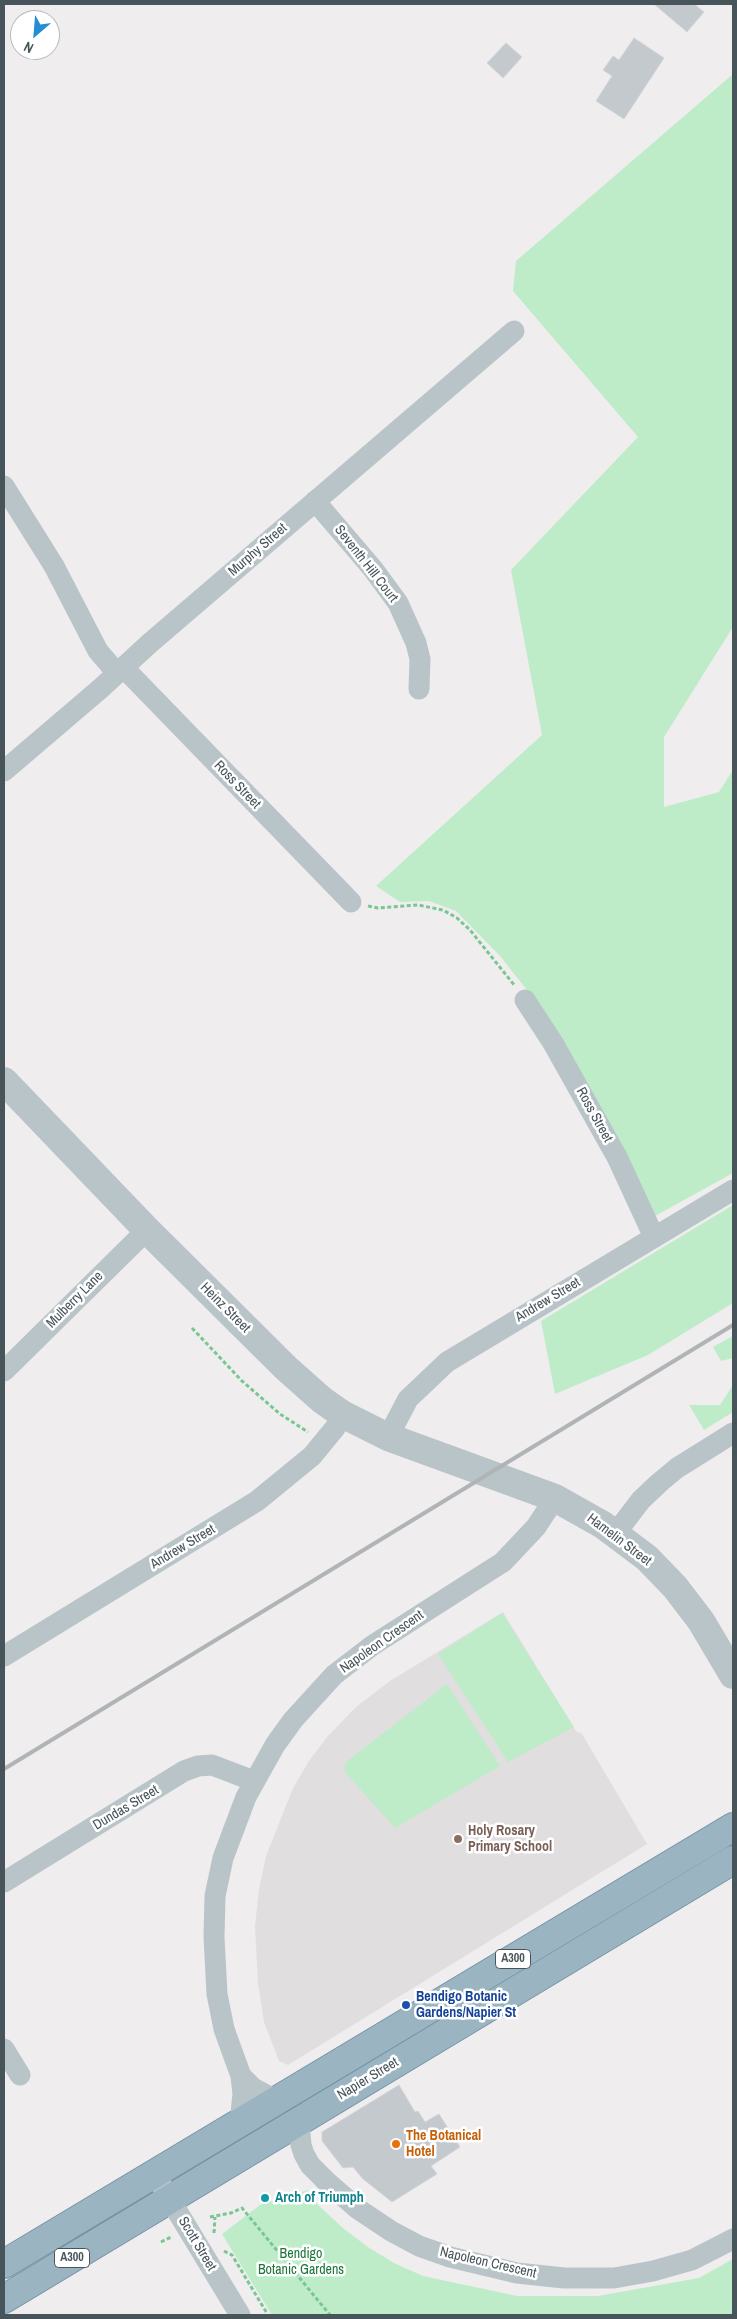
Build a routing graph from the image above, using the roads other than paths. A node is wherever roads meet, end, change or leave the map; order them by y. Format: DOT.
graph roads {
  1 [pos="514,331"];
  2 [pos="4,486"];
  3 [pos="315,501"];
  4 [pos="120,670"];
  5 [pos="419,689"];
  6 [pos="4,771"];
  7 [pos="351,902"];
  8 [pos="525,1000"];
  9 [pos="4,1081"];
  10 [pos="733,1190"];
  11 [pos="147,1230"];
  12 [pos="654,1237"];
  13 [pos="4,1371"];
  14 [pos="342,1414"];
  15 [pos="733,1433"];
  16 [pos="388,1437"];
  17 [pos="488,1474"];
  18 [pos="554,1498"];
  19 [pos="616,1534"];
  20 [pos="4,1656"];
  21 [pos="733,1675"];
  22 [pos="254,1781"];
  23 [pos="733,1827"];
  24 [pos="733,1860"];
  25 [pos="4,1882"];
  26 [pos="4,2049"];
  27 [pos="20,2075"];
  28 [pos="241,2076"];
  29 [pos="276,2100"];
  30 [pos="299,2121"];
  31 [pos="240,2122"];
  32 [pos="154,2173"];
  33 [pos="170,2198"];
  34 [pos="733,2239"];
  35 [pos="4,2264"];
  36 [pos="4,2299"];
  37 [pos="240,2315"];
  1 -- 3 [label="street, Murphy Street"];
  2 -- 4 [label="street, Ross Street"];
  3 -- 4 [label="street, Murphy Street"];
  3 -- 5 [label="street, Seventh Hill Court"];
  4 -- 6 [label="street, Murphy Street"];
  4 -- 7 [label="street, Ross Street"];
  8 -- 12 [label="street, Ross Street"];
  9 -- 11 [label="street, Heinz Street"];
  10 -- 12 [label="street, Andrew Street"];
  11 -- 13 [label="street, Mulberry Lane"];
  11 -- 14 [label="street, Heinz Street"];
  12 -- 16 [label="street, Andrew Street"];
  14 -- 16 [label="street, Heinz Street"];
  14 -- 20 [label="street, Andrew Street"];
  15 -- 19 [label="street"];
  16 -- 17 [label="street, Heinz Street"];
  17 -- 18 [label="street, Hamelin Street"];
  18 -- 19 [label="street, Hamelin Street"];
  18 -- 22 [label="street, Napoleon Crescent"];
  19 -- 21 [label="street, Hamelin Street"];
  22 -- 25 [label="street, Dundas Street"];
  22 -- 28 [label="street, Napoleon Crescent"];
  23 -- 29 [label="highway, Napier Street / A300"];
  24 -- 30 [label="highway, Napier Street / A300"];
  26 -- 27 [label="street"];
  28 -- 29 [label="street, Napoleon Crescent"];
  28 -- 31 [label="street, Napoleon Crescent"];
  29 -- 31 [label="highway, Napier Street / A300"];
  30 -- 33 [label="highway, Napier Street / A300"];
  30 -- 34 [label="street, Napoleon Crescent"];
  31 -- 32 [label="highway, Napier Street / A300"];
  32 -- 33 [label="street, Scott Street"];
  32 -- 35 [label="highway, Napier Street / A300"];
  33 -- 36 [label="highway, Napier Street / A300"];
  33 -- 37 [label="street, Scott Street"];
}
